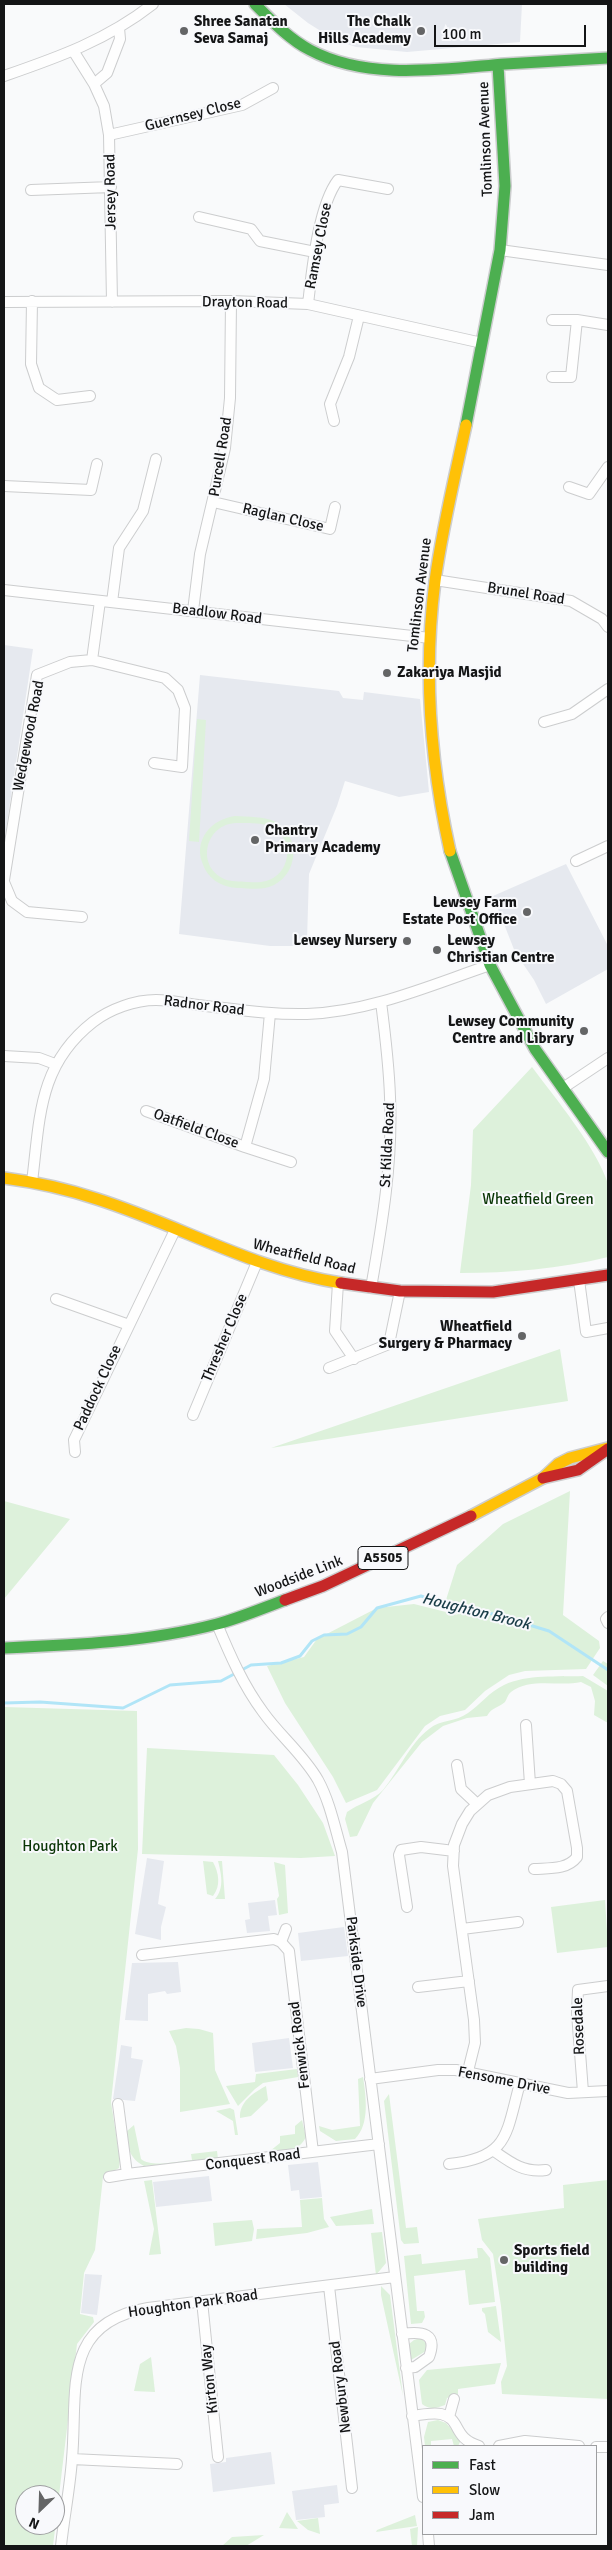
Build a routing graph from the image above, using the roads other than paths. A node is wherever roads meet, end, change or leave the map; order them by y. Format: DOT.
graph roads {
  1 [pos="153,4"];
  2 [pos="255,4"];
  3 [pos="119,28"];
  4 [pos="74,52"];
  5 [pos="608,58"];
  6 [pos="498,65"];
  7 [pos="4,76"];
  8 [pos="94,84"];
  9 [pos="273,88"];
  10 [pos="110,135"];
  11 [pos="111,187"];
  12 [pos="388,189"];
  13 [pos="31,190"];
  14 [pos="198,217"];
  15 [pos="500,250"];
  16 [pos="315,252"];
  17 [pos="608,265"];
  18 [pos="32,301"];
  19 [pos="230,301"];
  20 [pos="4,302"];
  21 [pos="112,302"];
  22 [pos="308,304"];
  23 [pos="359,316"];
  24 [pos="552,320"];
  25 [pos="577,320"];
  26 [pos="608,325"];
  27 [pos="482,343"];
  28 [pos="552,377"];
  29 [pos="90,396"];
  30 [pos="334,421"];
  31 [pos="156,459"];
  32 [pos="97,464"];
  33 [pos="608,467"];
  34 [pos="4,486"];
  35 [pos="569,487"];
  36 [pos="213,502"];
  37 [pos="335,508"];
  38 [pos="435,580"];
  39 [pos="4,590"];
  40 [pos="100,601"];
  41 [pos="112,602"];
  42 [pos="193,611"];
  43 [pos="608,627"];
  44 [pos="430,638"];
  45 [pos="92,660"];
  46 [pos="608,689"];
  47 [pos="544,722"];
  48 [pos="154,763"];
  49 [pos="608,846"];
  50 [pos="576,861"];
  51 [pos="4,881"];
  52 [pos="82,918"];
  53 [pos="490,966"];
  54 [pos="381,1002"];
  55 [pos="270,1013"];
  56 [pos="4,1056"];
  57 [pos="608,1058"];
  58 [pos="55,1064"];
  59 [pos="563,1088"];
  60 [pos="146,1111"];
  61 [pos="245,1147"];
  62 [pos="608,1152"];
  63 [pos="291,1162"];
  64 [pos="4,1178"];
  65 [pos="32,1182"];
  66 [pos="175,1230"];
  67 [pos="257,1262"];
  68 [pos="608,1275"];
  69 [pos="578,1280"];
  70 [pos="338,1283"];
  71 [pos="371,1288"];
  72 [pos="400,1291"];
  73 [pos="56,1299"];
  74 [pos="128,1325"];
  75 [pos="608,1328"];
  76 [pos="354,1359"];
  77 [pos="329,1368"];
  78 [pos="193,1415"];
  79 [pos="608,1449"];
  80 [pos="75,1452"];
  81 [pos="608,1617"];
  82 [pos="608,1623"];
  83 [pos="217,1624"];
  84 [pos="4,1648"];
  85 [pos="526,1725"];
  86 [pos="457,1765"];
  87 [pos="530,1784"];
  88 [pos="477,1804"];
  89 [pos="454,1851"];
  90 [pos="534,1869"];
  91 [pos="407,1907"];
  92 [pos="518,1922"];
  93 [pos="462,1928"];
  94 [pos="286,1929"];
  95 [pos="281,1942"];
  96 [pos="142,1956"];
  97 [pos="470,1981"];
  98 [pos="608,1986"];
  99 [pos="418,1987"];
  100 [pos="468,2071"];
  101 [pos="370,2079"];
  102 [pos="520,2083"];
  103 [pos="608,2091"];
  104 [pos="583,2092"];
  105 [pos="118,2104"];
  106 [pos="379,2144"];
  107 [pos="494,2151"];
  108 [pos="313,2152"];
  109 [pos="449,2164"];
  110 [pos="546,2170"];
  111 [pos="127,2174"];
  112 [pos="109,2177"];
  113 [pos="395,2277"];
  114 [pos="329,2286"];
  115 [pos="202,2301"];
  116 [pos="402,2334"];
  117 [pos="406,2368"];
  118 [pos="454,2399"];
  119 [pos="412,2416"];
  120 [pos="449,2417"];
  121 [pos="476,2445"];
  122 [pos="504,2445"];
  123 [pos="568,2445"];
  124 [pos="218,2457"];
  125 [pos="72,2459"];
  126 [pos="177,2464"];
  127 [pos="352,2488"];
  128 [pos="422,2490"];
  129 [pos="61,2546"];
  1 -- 3 [label="street"];
  2 -- 6 [label="street"];
  3 -- 4 [label="street"];
  3 -- 8 [label="street"];
  4 -- 7 [label="street"];
  4 -- 8 [label="street, Jersey Road"];
  5 -- 6 [label="street"];
  6 -- 15 [label="street, Tomlinson Avenue"];
  8 -- 10 [label="street, Jersey Road"];
  9 -- 10 [label="street, Guernsey Close"];
  10 -- 11 [label="street, Jersey Road"];
  11 -- 13 [label="street"];
  11 -- 21 [label="street, Jersey Road"];
  12 -- 16 [label="street, Ramsey Close"];
  14 -- 16 [label="street"];
  15 -- 17 [label="street"];
  15 -- 27 [label="street, Tomlinson Avenue"];
  16 -- 22 [label="street, Ramsey Close"];
  18 -- 20 [label="street, Drayton Road"];
  18 -- 21 [label="street, Drayton Road"];
  18 -- 29 [label="street"];
  19 -- 21 [label="street, Drayton Road"];
  19 -- 22 [label="street, Drayton Road"];
  19 -- 36 [label="street, Purcell Road"];
  22 -- 23 [label="street, Drayton Road"];
  23 -- 27 [label="street, Drayton Road"];
  23 -- 30 [label="street"];
  24 -- 25 [label="street"];
  25 -- 26 [label="street"];
  25 -- 28 [label="street"];
  27 -- 38 [label="street, Tomlinson Avenue"];
  31 -- 41 [label="street"];
  32 -- 34 [label="street"];
  33 -- 35 [label="street"];
  36 -- 37 [label="street, Raglan Close"];
  36 -- 42 [label="street, Purcell Road"];
  38 -- 43 [label="street, Brunel Road"];
  38 -- 44 [label="street, Tomlinson Avenue"];
  39 -- 40 [label="street, Beadlow Road"];
  40 -- 41 [label="street, Beadlow Road"];
  40 -- 45 [label="street"];
  41 -- 42 [label="street, Beadlow Road"];
  42 -- 44 [label="street, Beadlow Road"];
  44 -- 53 [label="street, Tomlinson Avenue"];
  45 -- 48 [label="street, Wedgewood Road"];
  45 -- 51 [label="street, Wedgewood Road"];
  46 -- 47 [label="street"];
  49 -- 50 [label="street"];
  51 -- 52 [label="street, Wedgewood Road"];
  53 -- 54 [label="street, Radnor Road"];
  53 -- 59 [label="street, Tomlinson Avenue"];
  54 -- 55 [label="street, Radnor Road"];
  54 -- 71 [label="street, St Kilda Road"];
  55 -- 58 [label="street, Radnor Road"];
  55 -- 61 [label="street, Oatfield Close"];
  56 -- 58 [label="street"];
  57 -- 59 [label="street"];
  58 -- 65 [label="street, Radnor Road"];
  59 -- 62 [label="street, Tomlinson Avenue"];
  60 -- 61 [label="street, Oatfield Close"];
  61 -- 63 [label="street, Oatfield Close"];
  64 -- 65 [label="street, Wheatfield Road"];
  65 -- 66 [label="street, Wheatfield Road"];
  66 -- 67 [label="street, Wheatfield Road"];
  66 -- 74 [label="street, Paddock Close"];
  67 -- 70 [label="street, Wheatfield Road"];
  67 -- 78 [label="street, Thresher Close"];
  68 -- 69 [label="street, Wheatfield Road"];
  69 -- 72 [label="street, Wheatfield Road"];
  69 -- 75 [label="street"];
  70 -- 71 [label="street, Wheatfield Road"];
  70 -- 76 [label="street"];
  71 -- 72 [label="street, Wheatfield Road"];
  72 -- 76 [label="street"];
  73 -- 74 [label="street"];
  74 -- 80 [label="street, Paddock Close"];
  76 -- 77 [label="street"];
  79 -- 83 [label="street, Woodside Link / A5505"];
  81 -- 82 [label="street"];
  83 -- 84 [label="street, Woodside Link / A5505"];
  83 -- 101 [label="street, Parkside Drive"];
  85 -- 87 [label="street"];
  86 -- 88 [label="street"];
  87 -- 88 [label="street"];
  87 -- 90 [label="street"];
  88 -- 89 [label="street"];
  89 -- 91 [label="street"];
  89 -- 93 [label="street"];
  92 -- 93 [label="street"];
  93 -- 97 [label="street"];
  94 -- 95 [label="street"];
  95 -- 96 [label="street"];
  95 -- 108 [label="street, Fenwick Road"];
  97 -- 99 [label="street"];
  97 -- 100 [label="street"];
  98 -- 104 [label="street, Rosedale"];
  100 -- 101 [label="street, Fensome Drive"];
  100 -- 102 [label="street, Fensome Drive"];
  101 -- 106 [label="street, Parkside Drive"];
  102 -- 104 [label="street, Fensome Drive"];
  102 -- 107 [label="street"];
  103 -- 104 [label="street, Fensome Drive"];
  105 -- 111 [label="street"];
  106 -- 108 [label="street, Conquest Road"];
  106 -- 113 [label="street, Parkside Drive"];
  107 -- 109 [label="street"];
  107 -- 110 [label="street"];
  108 -- 111 [label="street, Conquest Road"];
  111 -- 112 [label="street, Conquest Road"];
  113 -- 114 [label="street, Houghton Park Road"];
  113 -- 116 [label="street, Parkside Drive"];
  114 -- 115 [label="street, Houghton Park Road"];
  114 -- 127 [label="street, Newbury Road"];
  115 -- 124 [label="street, Kirton Way"];
  115 -- 125 [label="street, Houghton Park Road"];
  116 -- 117 [label="street, Parkside Drive"];
  116 -- 117 [label="street"];
  117 -- 119 [label="street, Parkside Drive"];
  118 -- 120 [label="street"];
  119 -- 120 [label="street"];
  119 -- 128 [label="street, Parkside Drive"];
  120 -- 121 [label="street"];
  122 -- 123 [label="street"];
  125 -- 126 [label="street"];
  125 -- 129 [label="street, Houghton Park Road"];
}
